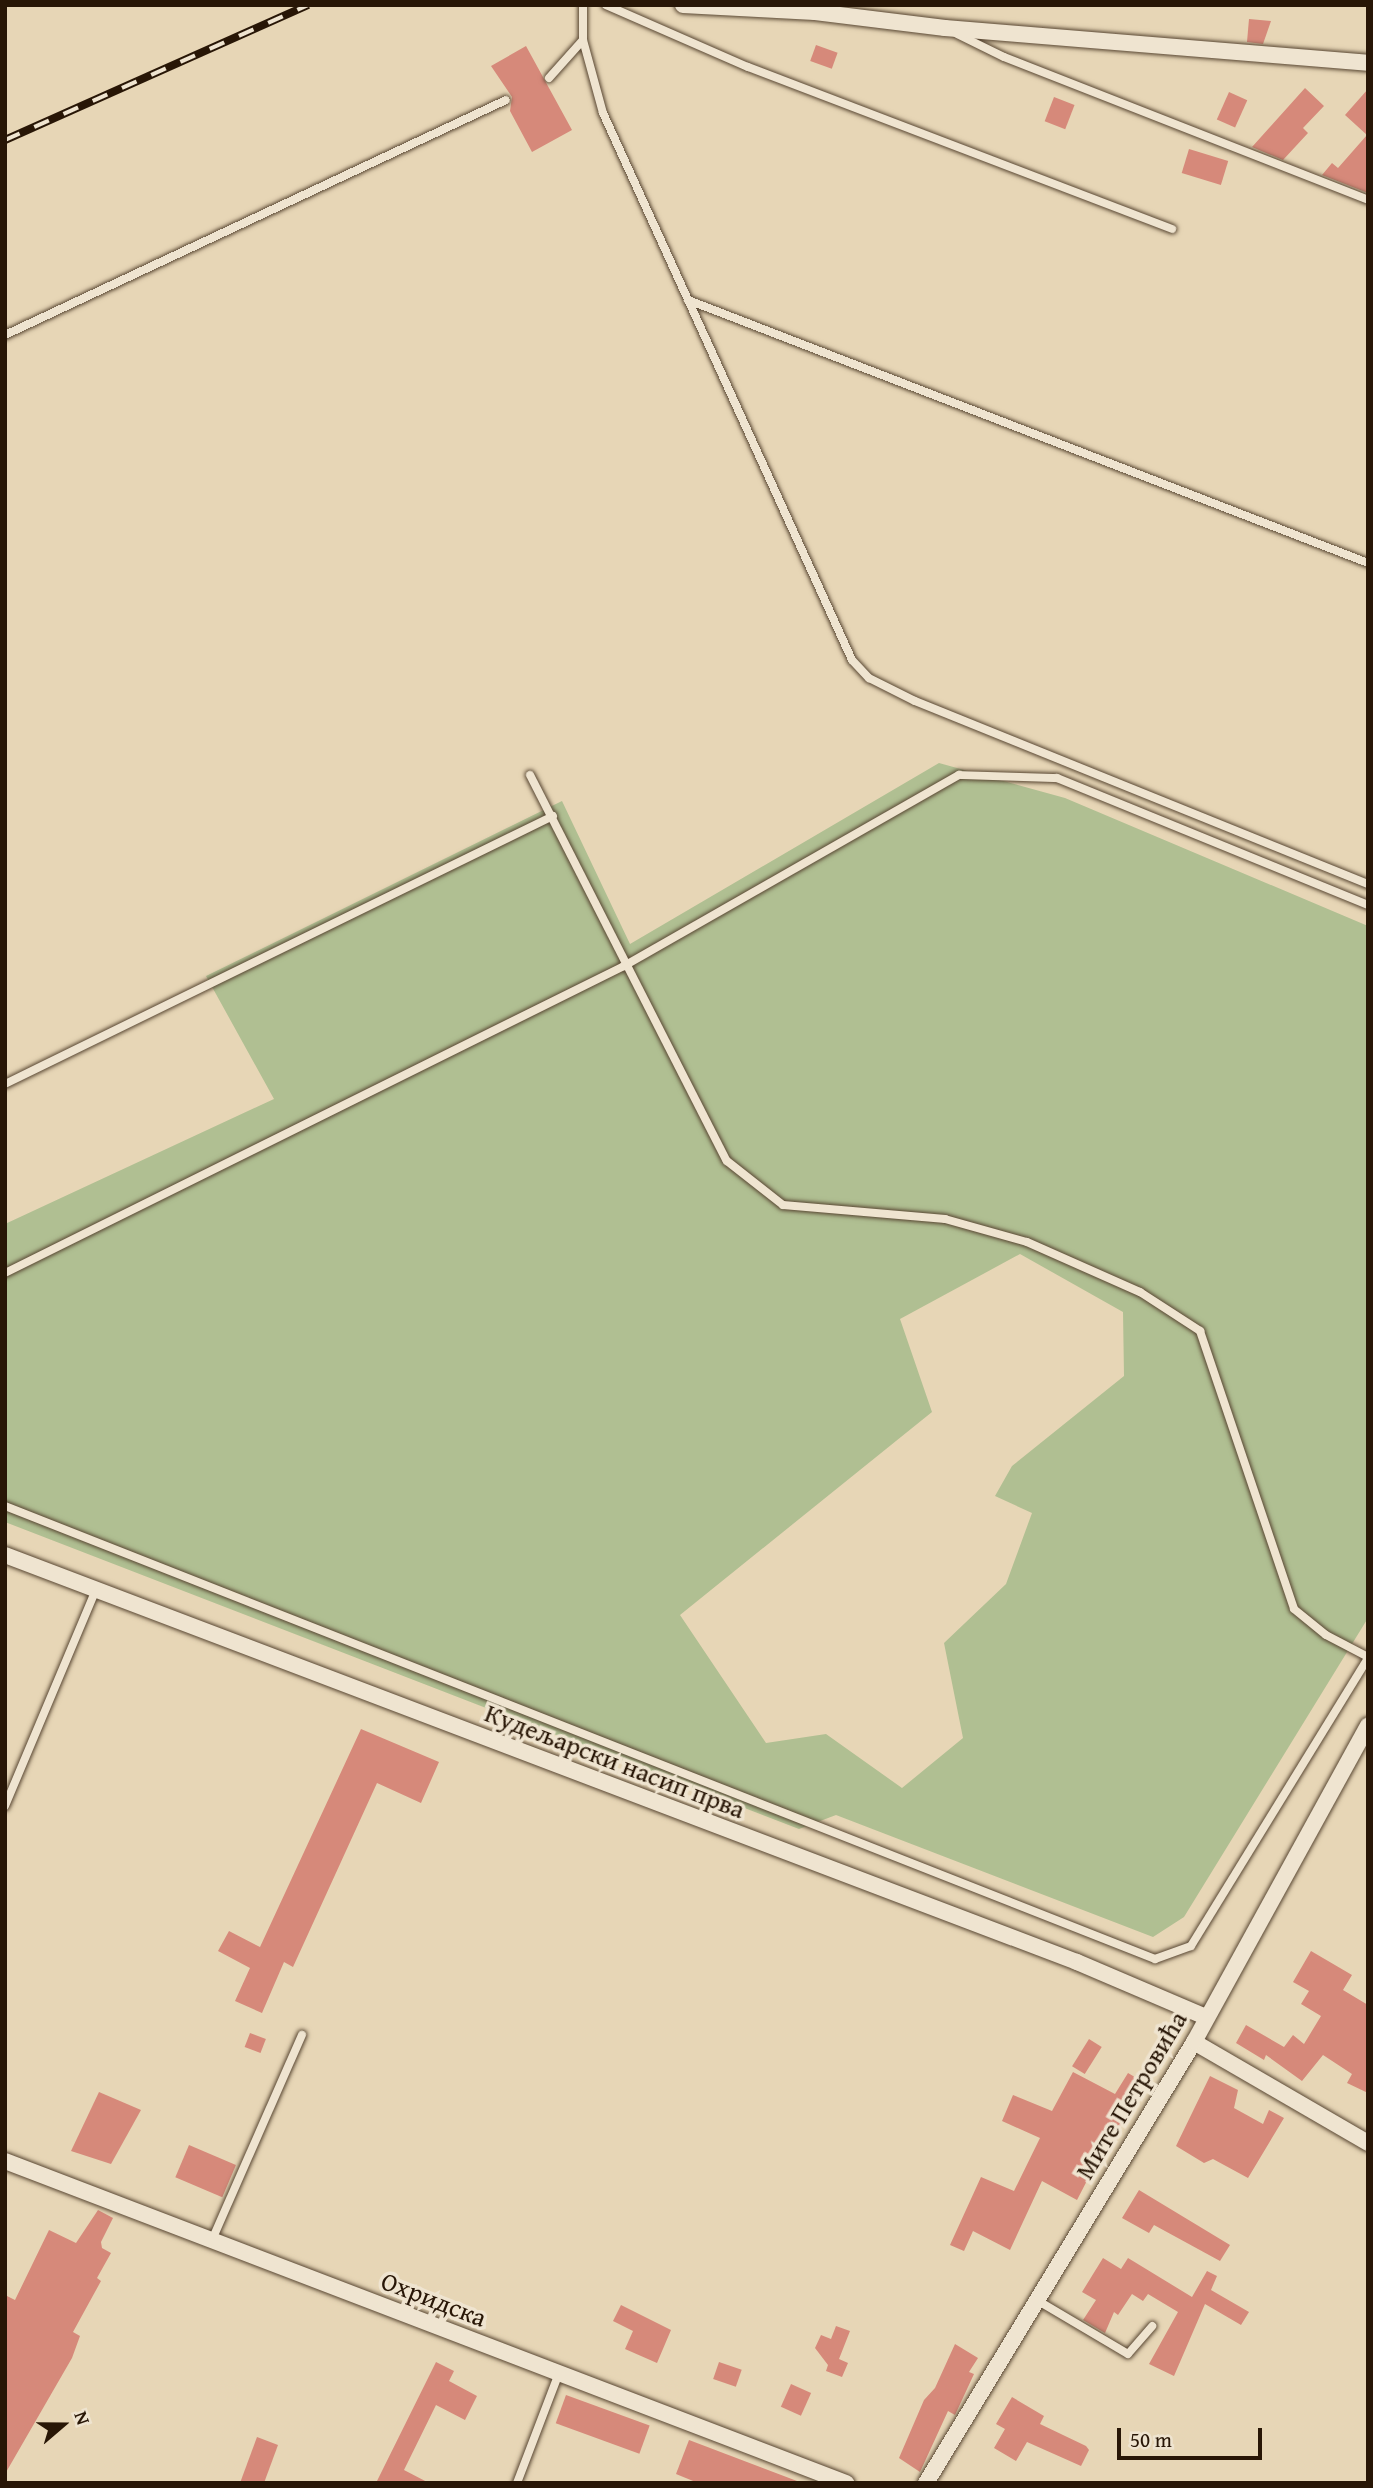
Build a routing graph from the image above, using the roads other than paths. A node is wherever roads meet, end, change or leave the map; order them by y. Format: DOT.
graph roads {
  1 [pos="583,5"];
  2 [pos="606,5"];
  3 [pos="682,5"];
  4 [pos="945,28"];
  5 [pos="583,40"];
  6 [pos="1368,63"];
  7 [pos="550,78"];
  8 [pos="506,100"];
  9 [pos="1368,200"];
  10 [pos="1172,229"];
  11 [pos="688,300"];
  12 [pos="5,335"];
  13 [pos="1368,563"];
  14 [pos="530,775"];
  15 [pos="553,816"];
  16 [pos="1368,884"];
  17 [pos="1368,905"];
  18 [pos="624,966"];
  19 [pos="5,1084"];
  20 [pos="5,1273"];
  21 [pos="5,1506"];
  22 [pos="5,1555"];
  23 [pos="96,1590"];
  24 [pos="1368,1657"];
  25 [pos="1368,1726"];
  26 [pos="5,1806"];
  27 [pos="1206,2017"];
  28 [pos="302,2035"];
  29 [pos="1194,2042"];
  30 [pos="1368,2143"];
  31 [pos="5,2161"];
  32 [pos="212,2240"];
  33 [pos="1035,2299"];
  34 [pos="1152,2326"];
  35 [pos="559,2373"];
  36 [pos="517,2483"];
  37 [pos="846,2483"];
  38 [pos="926,2483"];
  1 -- 5 [label="lane"];
  2 -- 10 [label="lane"];
  3 -- 4 [label="street"];
  4 -- 6 [label="street"];
  4 -- 9 [label="lane"];
  5 -- 7 [label="lane"];
  5 -- 11 [label="lane"];
  8 -- 12 [label="lane"];
  11 -- 13 [label="lane"];
  11 -- 16 [label="lane"];
  14 -- 15 [label="lane"];
  15 -- 18 [label="lane"];
  15 -- 19 [label="lane"];
  17 -- 18 [label="lane"];
  18 -- 20 [label="lane"];
  18 -- 24 [label="lane"];
  21 -- 24 [label="lane"];
  22 -- 23 [label="street, Кудељарски насип прва"];
  23 -- 26 [label="lane"];
  23 -- 27 [label="street, Кудељарски насип прва"];
  25 -- 27 [label="street, Мите Петровића"];
  27 -- 29 [label="street, Мите Петровића"];
  28 -- 32 [label="lane"];
  29 -- 30 [label="street"];
  29 -- 33 [label="street, Мите Петровића"];
  31 -- 32 [label="street, Охридска"];
  32 -- 35 [label="street, Охридска"];
  33 -- 34 [label="lane"];
  33 -- 38 [label="street, Мите Петровића"];
  35 -- 36 [label="lane"];
  35 -- 37 [label="street, Охридска"];
}
